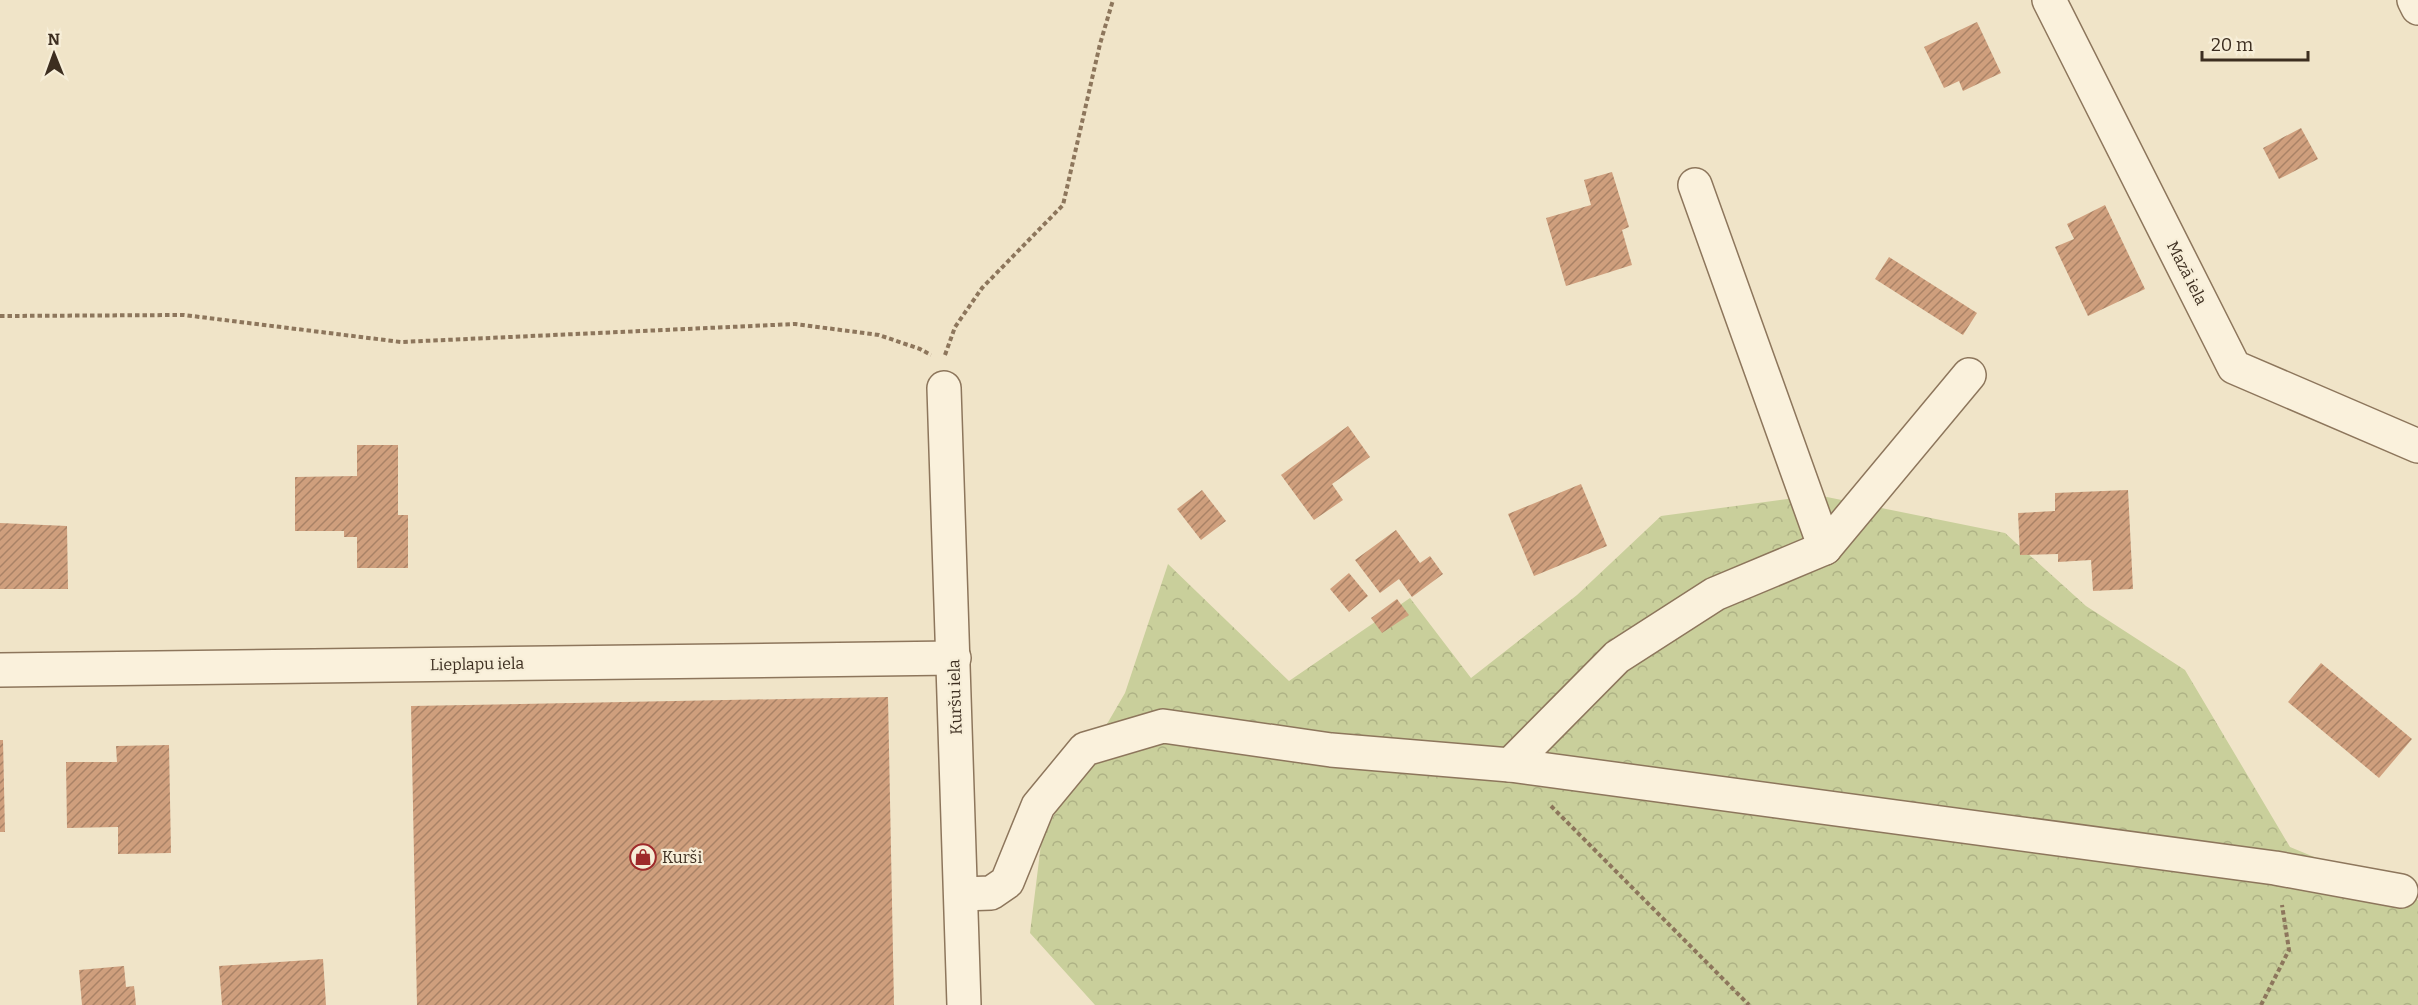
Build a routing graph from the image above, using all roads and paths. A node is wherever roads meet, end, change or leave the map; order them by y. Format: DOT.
graph roads {
  1 [pos="1113,0"];
  2 [pos="2049,0"];
  3 [pos="2414,0"];
  4 [pos="2418,8"];
  5 [pos="1695,185"];
  6 [pos="0,316"];
  7 [pos="943,375"];
  8 [pos="1969,375"];
  9 [pos="2418,446"];
  10 [pos="1825,548"];
  11 [pos="954,658"];
  12 [pos="0,670"];
  13 [pos="1510,765"];
  14 [pos="2275,868"];
  15 [pos="2401,891"];
  16 [pos="961,894"];
  17 [pos="964,1005"];
  18 [pos="1749,1005"];
  19 [pos="2262,1005"];
  1 -- 7 [label="path"];
  2 -- 9 [label="street, Mazā iela"];
  3 -- 4 [label="street"];
  5 -- 10 [label="street"];
  6 -- 7 [label="path"];
  7 -- 11 [label="street, Kuršu iela"];
  8 -- 10 [label="street"];
  10 -- 13 [label="street"];
  11 -- 12 [label="street, Lieplapu iela"];
  11 -- 16 [label="street, Kuršu iela"];
  13 -- 14 [label="street"];
  13 -- 16 [label="street"];
  13 -- 18 [label="path"];
  14 -- 15 [label="street"];
  14 -- 19 [label="path"];
  16 -- 17 [label="street, Kuršu iela"];
}
